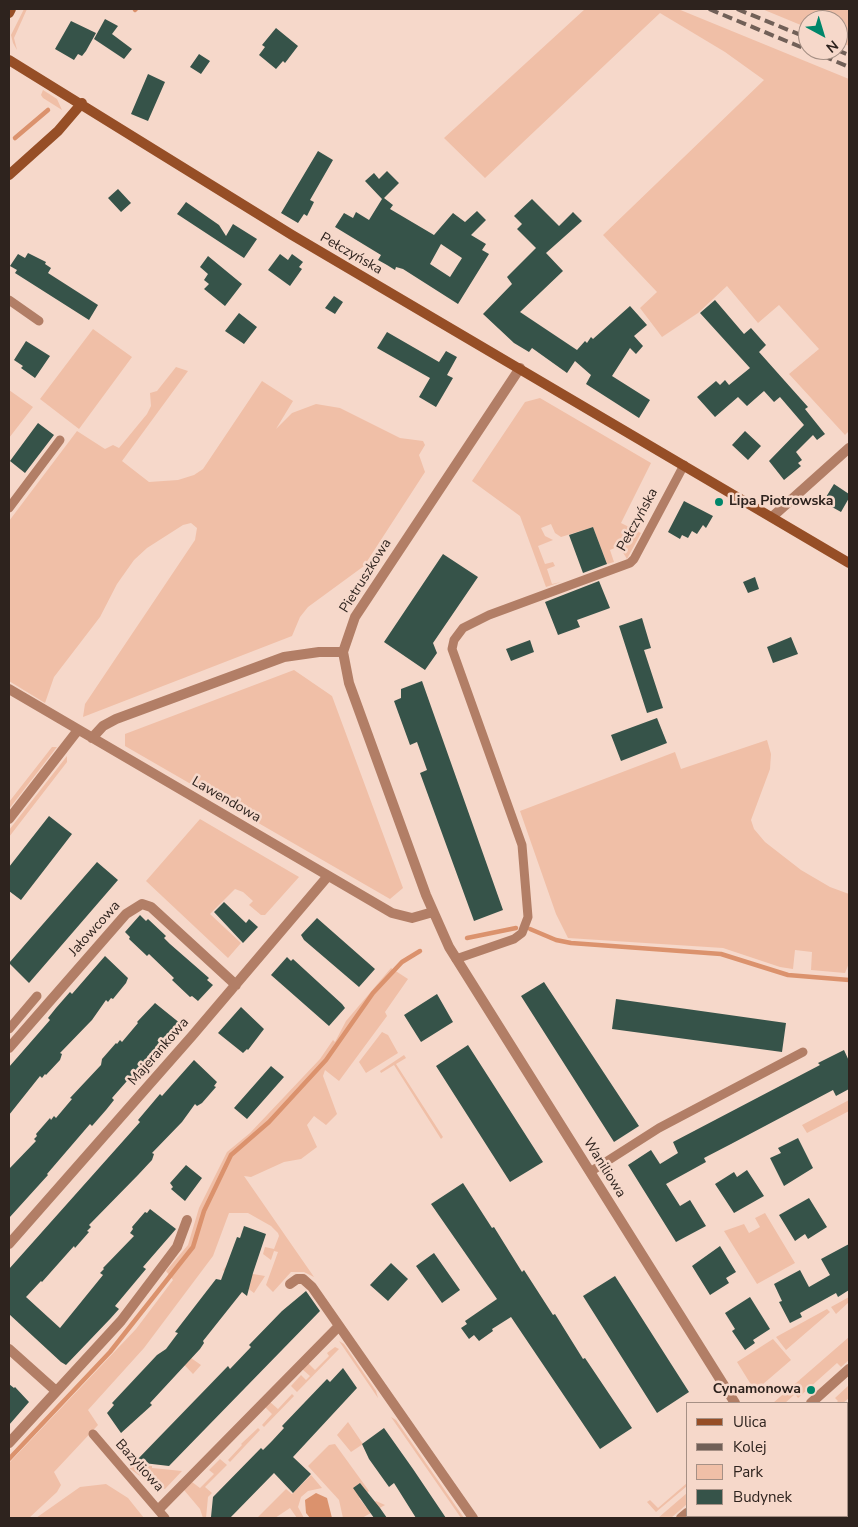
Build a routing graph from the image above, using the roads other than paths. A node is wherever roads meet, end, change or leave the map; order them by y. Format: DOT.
graph roads {
  1 [pos="11,9"];
  2 [pos="9,13"];
  3 [pos="9,60"];
  4 [pos="82,103"];
  5 [pos="9,175"];
  6 [pos="9,300"];
  7 [pos="39,321"];
  8 [pos="520,368"];
  9 [pos="60,440"];
  10 [pos="849,448"];
  11 [pos="684,465"];
  12 [pos="9,508"];
  13 [pos="772,517"];
  14 [pos="849,563"];
  15 [pos="343,652"];
  16 [pos="9,689"];
  17 [pos="78,730"];
  18 [pos="92,738"];
  19 [pos="9,819"];
  20 [pos="328,876"];
  21 [pos="433,912"];
  22 [pos="456,959"];
  23 [pos="236,985"];
  24 [pos="37,996"];
  25 [pos="9,1029"];
  26 [pos="9,1048"];
  27 [pos="803,1052"];
  28 [pos="590,1172"];
  29 [pos="187,1220"];
  30 [pos="9,1244"];
  31 [pos="290,1284"];
  32 [pos="338,1327"];
  33 [pos="9,1349"];
  34 [pos="849,1369"];
  35 [pos="56,1391"];
  36 [pos="734,1402"];
  37 [pos="811,1402"];
  38 [pos="92,1434"];
  39 [pos="9,1443"];
  40 [pos="162,1514"];
  41 [pos="473,1518"];
  1 -- 2 [label="main road"];
  3 -- 4 [label="main road, Pełczyńska"];
  4 -- 5 [label="main road"];
  4 -- 8 [label="main road, Pełczyńska"];
  6 -- 7 [label="lane"];
  8 -- 11 [label="main road, Pełczyńska"];
  8 -- 15 [label="street, Pietruszkowa"];
  9 -- 12 [label="lane"];
  10 -- 13 [label="street"];
  11 -- 13 [label="main road, Pełczyńska"];
  11 -- 22 [label="lane, Pełczyńska"];
  13 -- 14 [label="main road, Pełczyńska"];
  15 -- 18 [label="street"];
  15 -- 21 [label="street, Waniliowa"];
  16 -- 17 [label="street, Lawendowa"];
  17 -- 18 [label="street, Lawendowa"];
  17 -- 19 [label="street"];
  18 -- 20 [label="street, Lawendowa"];
  20 -- 21 [label="street, Lawendowa"];
  20 -- 23 [label="street, Majerankowa"];
  21 -- 22 [label="street, Waniliowa"];
  22 -- 28 [label="street, Waniliowa"];
  23 -- 26 [label="street, Jałowcowa"];
  23 -- 30 [label="street, Majerankowa"];
  24 -- 25 [label="lane"];
  27 -- 28 [label="lane"];
  28 -- 36 [label="street, Waniliowa"];
  29 -- 35 [label="street"];
  31 -- 32 [label="street"];
  32 -- 40 [label="street"];
  32 -- 41 [label="street"];
  33 -- 35 [label="street"];
  34 -- 37 [label="street"];
  35 -- 39 [label="street"];
  38 -- 40 [label="lane, Bazyliowa"];
}
